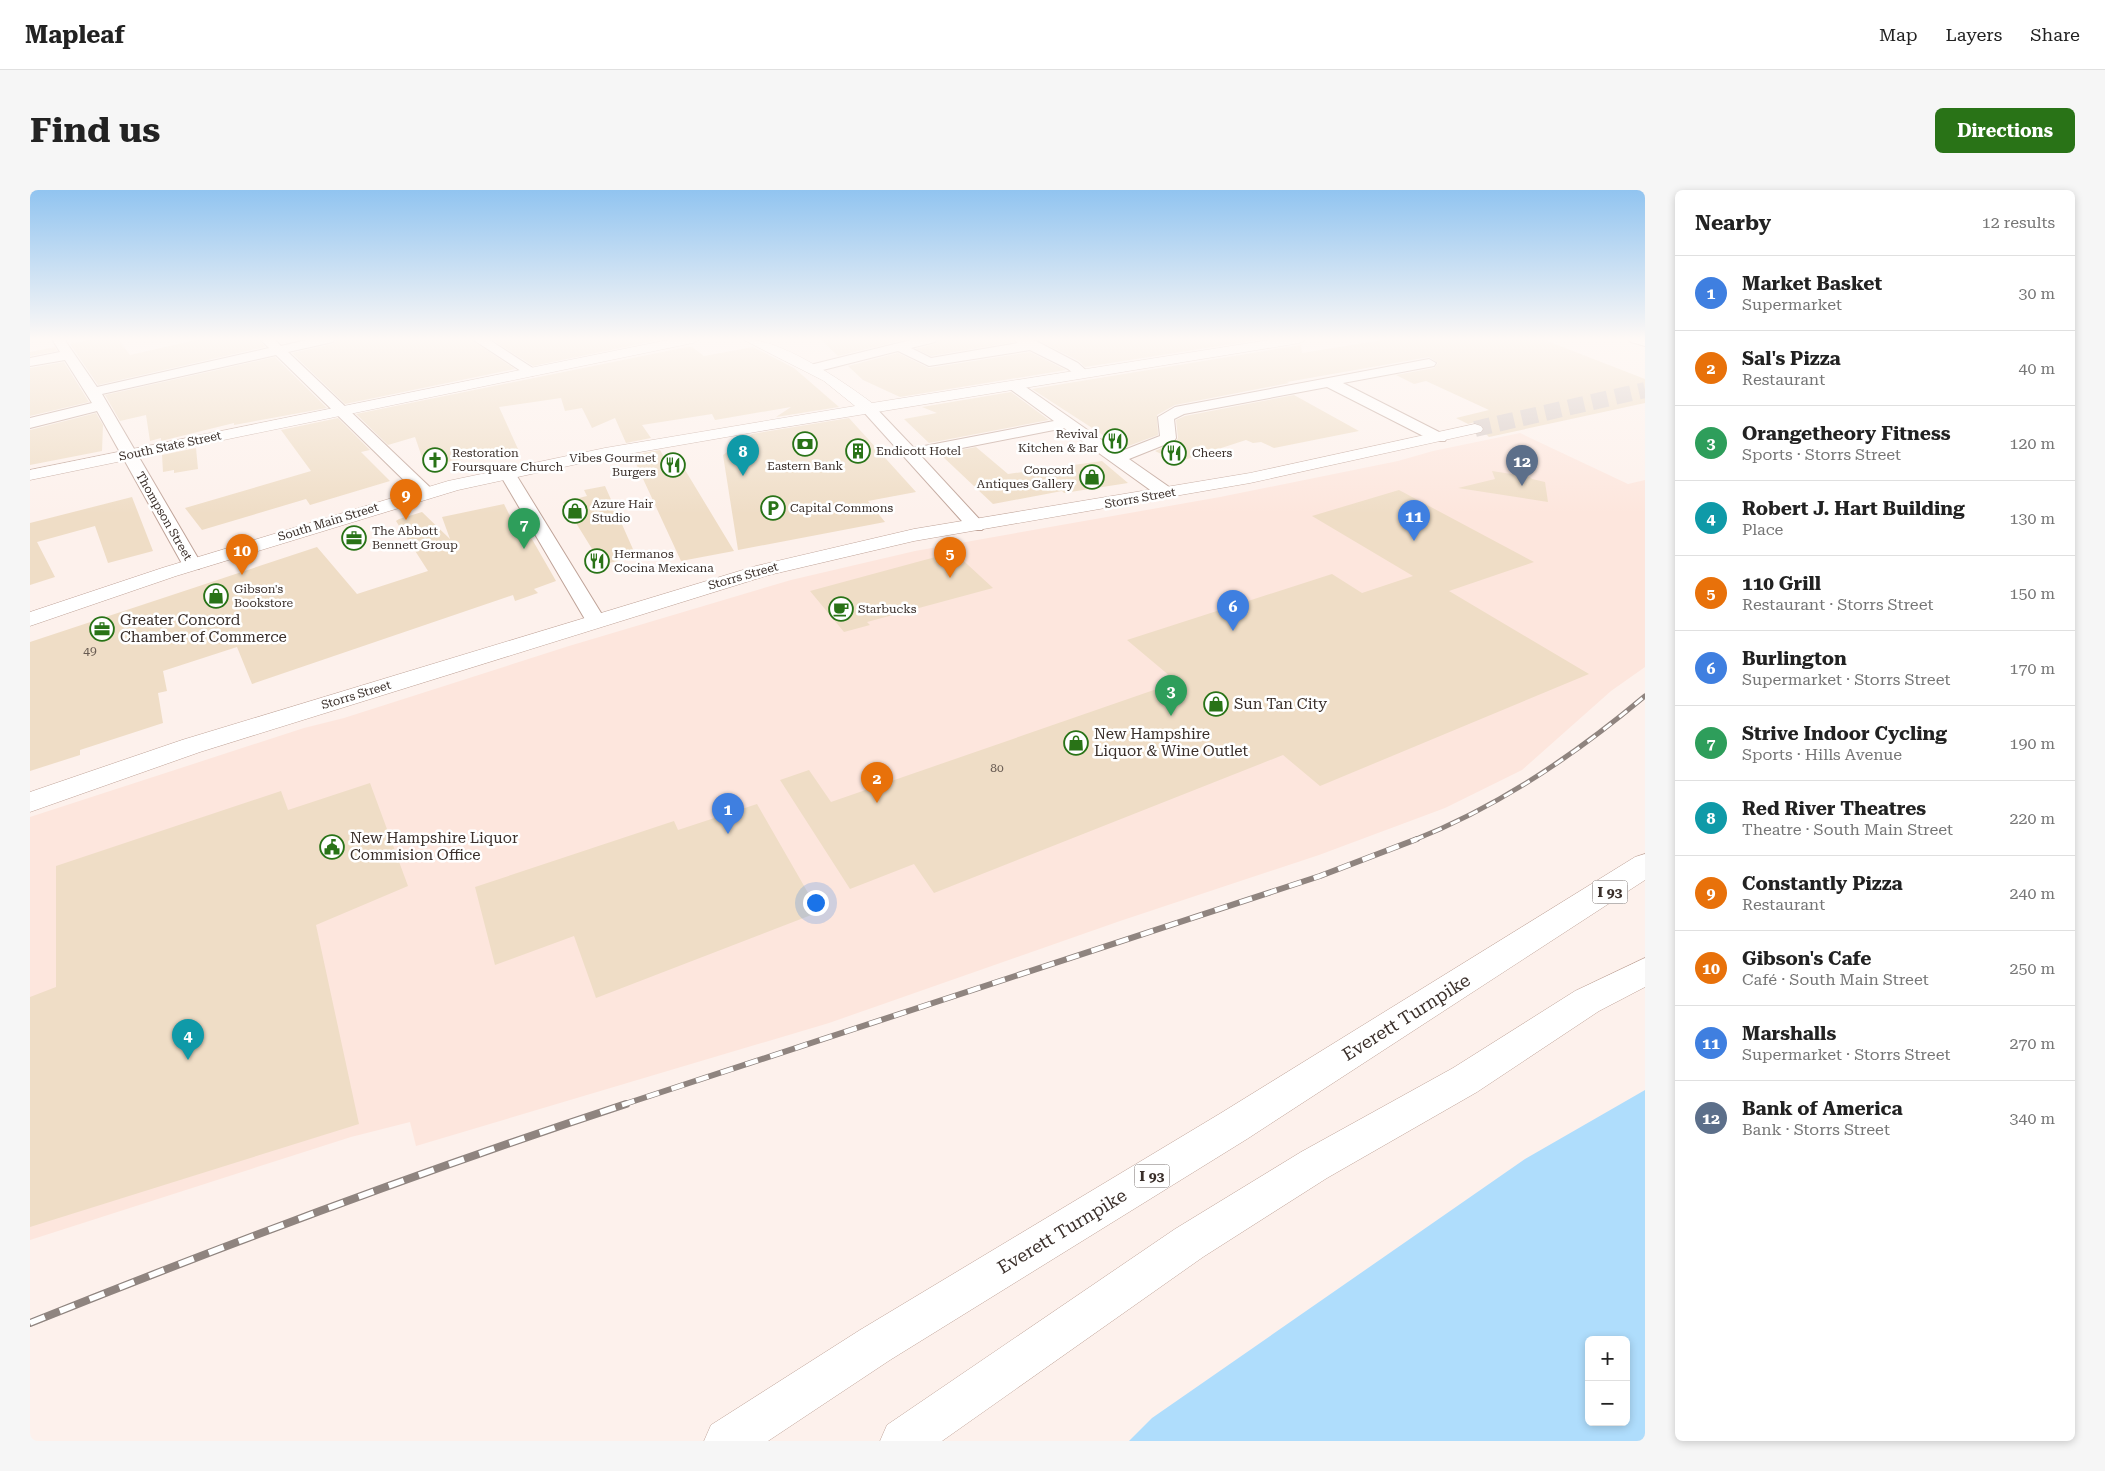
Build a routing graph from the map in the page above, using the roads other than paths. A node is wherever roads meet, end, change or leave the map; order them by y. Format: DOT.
graph roads {
  1 [pos="96,397"];
  2 [pos="330,397"];
  3 [pos="406,397"];
  4 [pos="855,397"];
  5 [pos="942,397"];
  6 [pos="1031,397"];
  7 [pos="1247,397"];
  8 [pos="1359,397"];
  9 [pos="100,406"];
  10 [pos="868,409"];
  11 [pos="343,410"];
  12 [pos="30,423"];
  13 [pos="1067,423"];
  14 [pos="1475,429"];
  15 [pos="1439,438"];
  16 [pos="909,454"];
  17 [pos="128,455"];
  18 [pos="1118,458"];
  19 [pos="507,473"];
  20 [pos="30,475"];
  21 [pos="426,492"];
  22 [pos="1166,493"];
  23 [pos="976,526"];
  24 [pos="192,565"];
  25 [pos="30,619"];
  26 [pos="596,621"];
  27 [pos="30,802"];
  28 [pos="1645,866"];
  29 [pos="1645,876"];
  30 [pos="1575,908"];
  31 [pos="1645,972"];
  32 [pos="727,1441"];
  33 [pos="903,1441"];
  1 -- 9 [label="street, Thompson Street"];
  2 -- 11 [label="street"];
  3 -- 11 [label="main road, South State Street"];
  4 -- 10 [label="main road"];
  5 -- 10 [label="main road, South Main Street"];
  6 -- 13 [label="street"];
  7 -- 18 [label="street"];
  8 -- 15 [label="street"];
  9 -- 12 [label="street"];
  9 -- 17 [label="street, Thompson Street"];
  10 -- 16 [label="street"];
  10 -- 19 [label="main road, South Main Street"];
  11 -- 17 [label="main road, South State Street"];
  11 -- 21 [label="street"];
  13 -- 16 [label="street"];
  13 -- 18 [label="street"];
  14 -- 15 [label="main road, Storrs Street"];
  15 -- 22 [label="main road, Storrs Street"];
  16 -- 23 [label="street"];
  17 -- 20 [label="main road, South State Street"];
  17 -- 24 [label="street, Thompson Street"];
  18 -- 22 [label="street"];
  19 -- 21 [label="main road, South Main Street"];
  19 -- 26 [label="street"];
  21 -- 24 [label="main road, South Main Street"];
  22 -- 23 [label="main road, Storrs Street"];
  23 -- 26 [label="main road, Storrs Street"];
  24 -- 25 [label="main road, South Main Street"];
  26 -- 27 [label="main road, Storrs Street"];
  28 -- 30 [label="main road"];
  29 -- 30 [label="main road, I 93"];
  30 -- 32 [label="main road, Everett Turnpike / I 93"];
  31 -- 33 [label="main road"];
}
